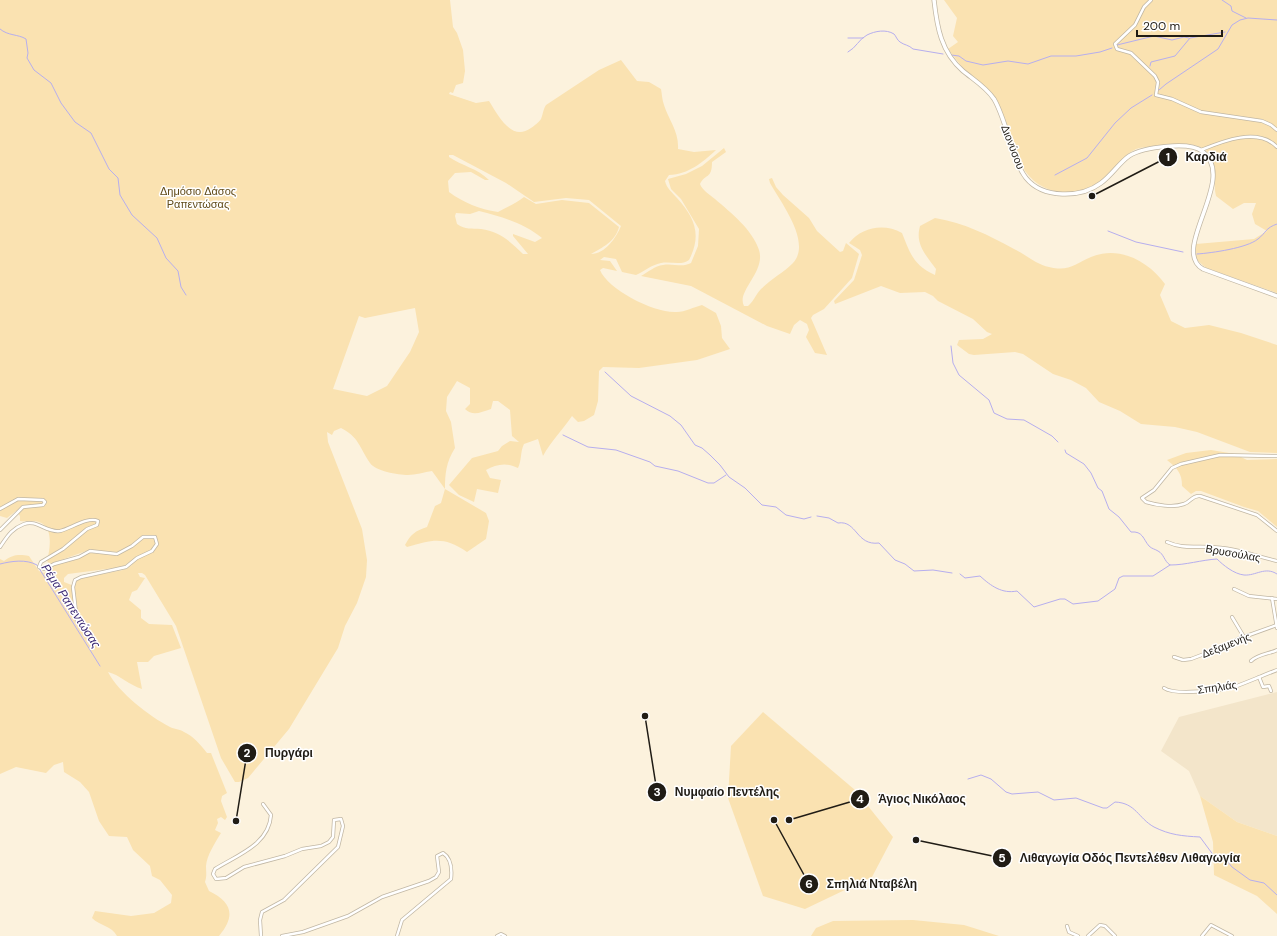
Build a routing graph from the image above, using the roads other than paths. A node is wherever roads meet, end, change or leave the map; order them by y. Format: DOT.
graph roads {
  1 [pos="934,0"];
  2 [pos="1151,0"];
  3 [pos="1277,130"];
  4 [pos="1277,147"];
  5 [pos="1200,150"];
  6 [pos="1277,296"];
  7 [pos="1277,456"];
  8 [pos="0,509"];
  9 [pos="0,530"];
  10 [pos="1277,531"];
  11 [pos="1167,542"];
  12 [pos="0,547"];
  13 [pos="1277,561"];
  14 [pos="1234,590"];
  15 [pos="1272,598"];
  16 [pos="1277,599"];
  17 [pos="1232,617"];
  18 [pos="77,621"];
  19 [pos="1277,626"];
  20 [pos="1244,637"];
  21 [pos="1277,650"];
  22 [pos="1174,658"];
  23 [pos="1251,660"];
  24 [pos="1277,670"];
  25 [pos="1259,677"];
  26 [pos="1164,688"];
  27 [pos="1271,691"];
  28 [pos="263,804"];
  29 [pos="1067,926"];
  30 [pos="262,936"];
  31 [pos="282,936"];
  32 [pos="396,936"];
  33 [pos="497,936"];
  34 [pos="505,936"];
  35 [pos="1078,936"];
  36 [pos="1088,936"];
  37 [pos="1115,936"];
  38 [pos="1202,936"];
  39 [pos="1232,936"];
  1 -- 5 [label="main road, Διονύσου"];
  2 -- 3 [label="street"];
  4 -- 5 [label="street"];
  5 -- 6 [label="main road"];
  7 -- 10 [label="street"];
  8 -- 9 [label="street"];
  11 -- 13 [label="street, Βρυσούλας"];
  12 -- 18 [label="street"];
  14 -- 15 [label="street"];
  15 -- 16 [label="street"];
  15 -- 19 [label="street"];
  17 -- 20 [label="street"];
  19 -- 20 [label="street, Δεξαμενής"];
  20 -- 22 [label="street, Δεξαμενής"];
  21 -- 23 [label="street"];
  24 -- 25 [label="street, Σπηλιάς"];
  25 -- 26 [label="street, Σπηλιάς"];
  25 -- 27 [label="street"];
  28 -- 30 [label="street"];
  29 -- 35 [label="street"];
  31 -- 32 [label="street"];
  33 -- 34 [label="street"];
  36 -- 37 [label="street"];
  38 -- 39 [label="street"];
}
